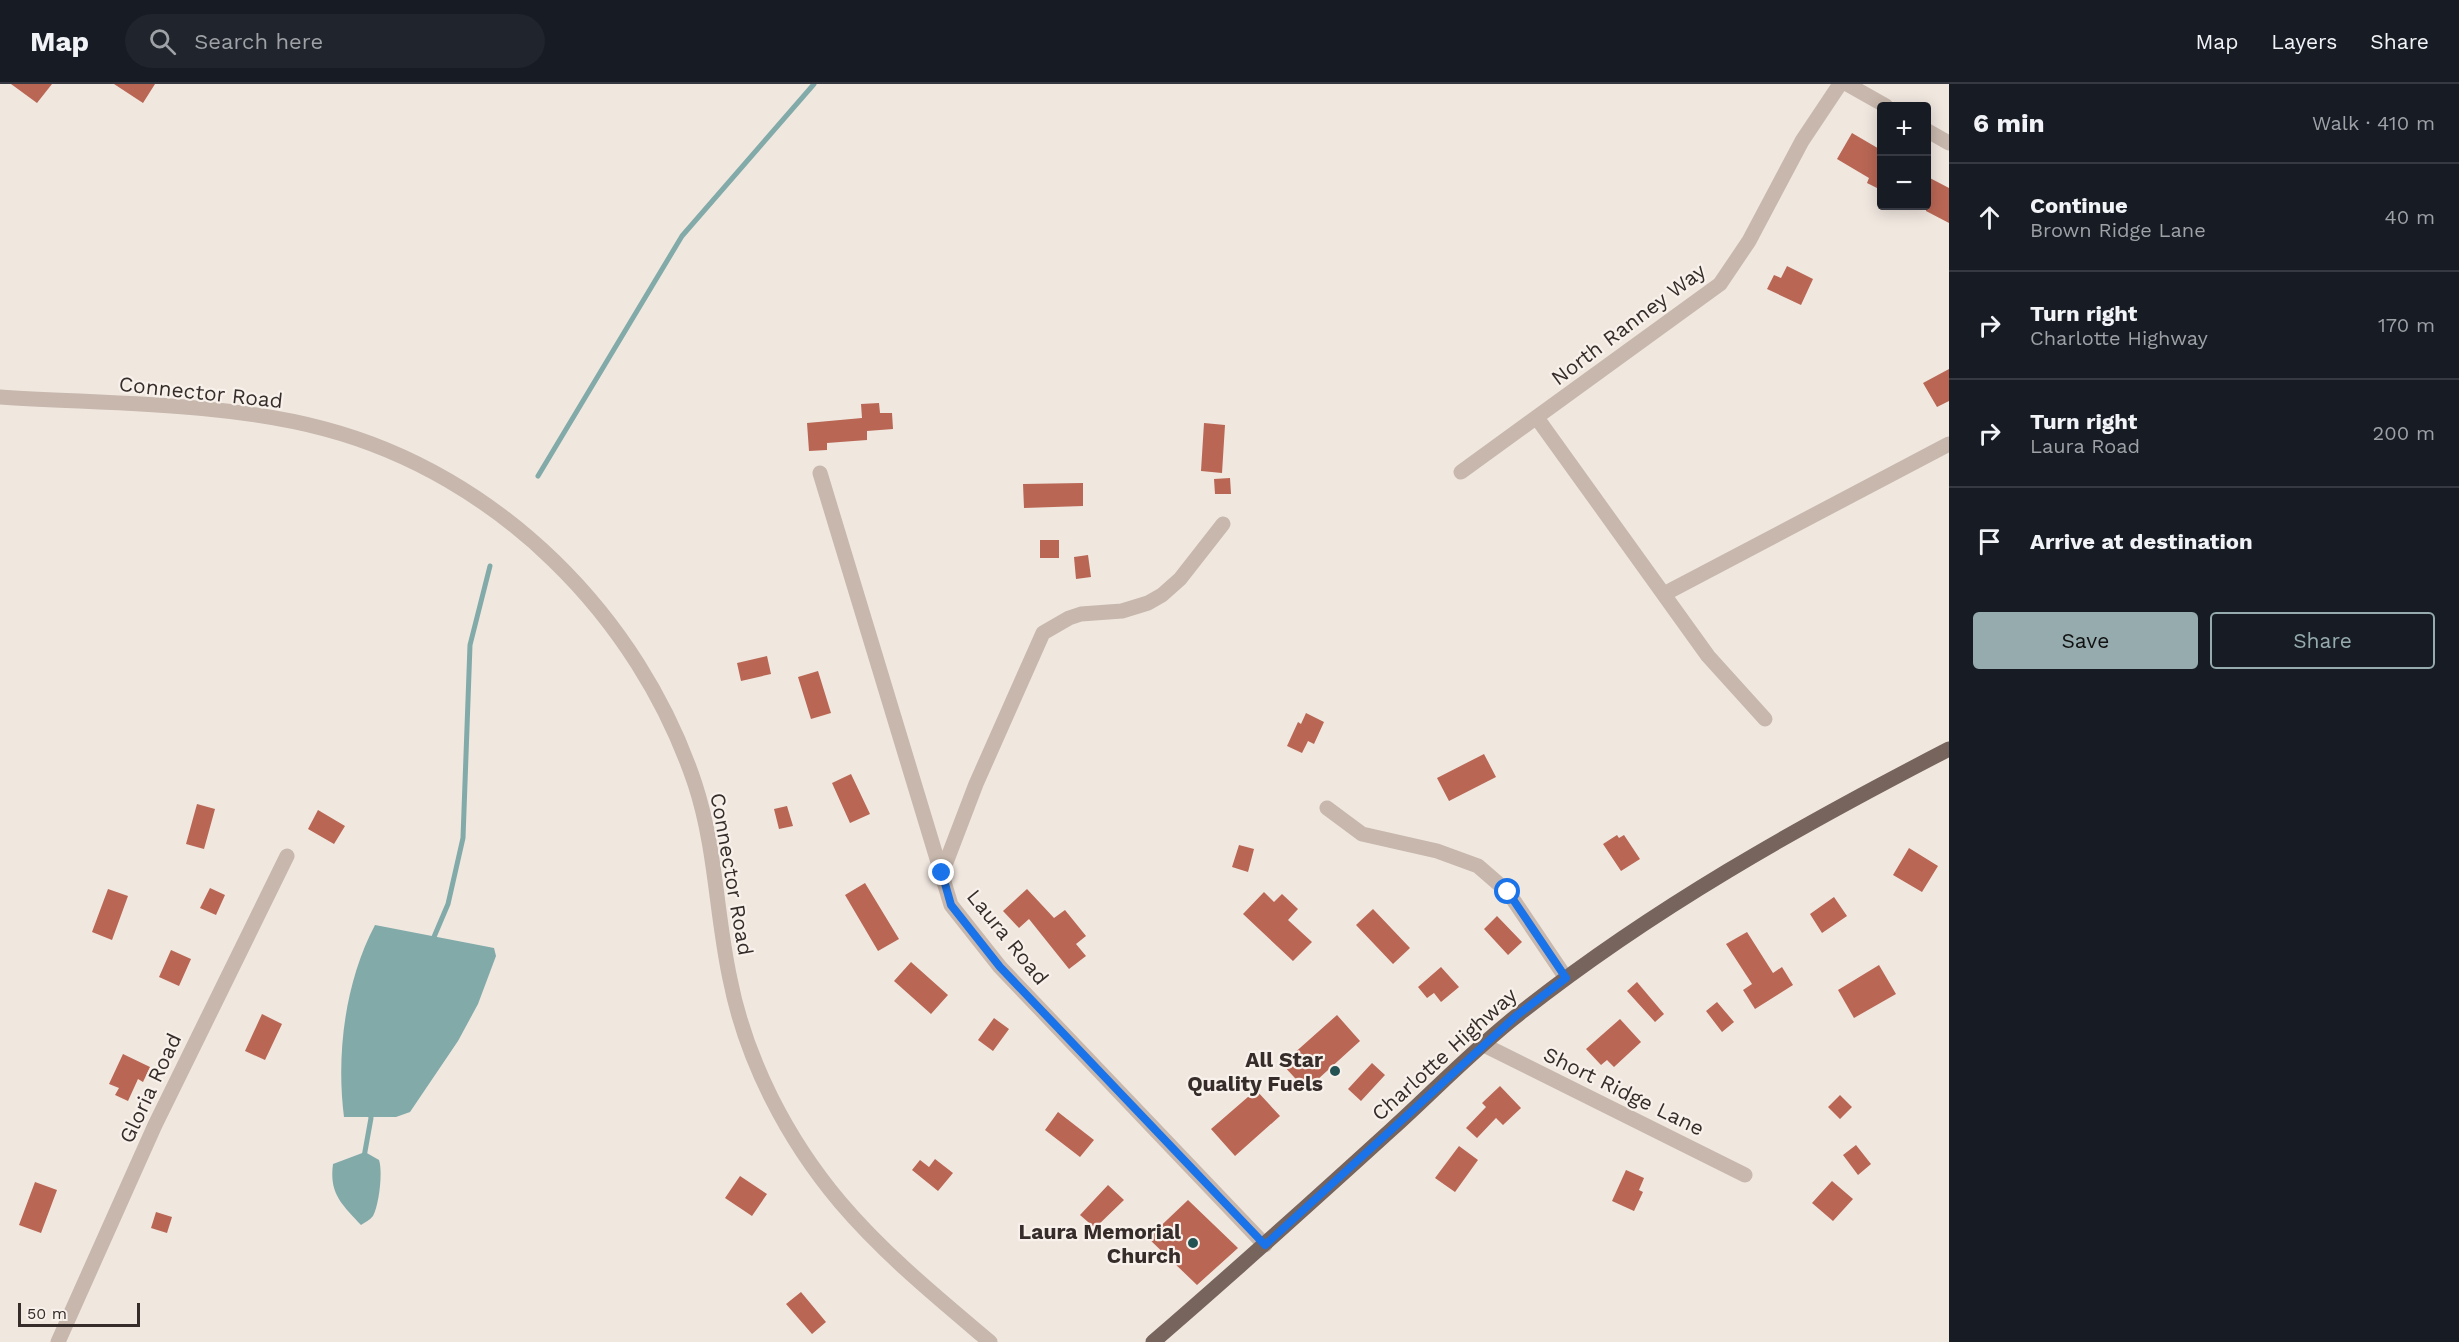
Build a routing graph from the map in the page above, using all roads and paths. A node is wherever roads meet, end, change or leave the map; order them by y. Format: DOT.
graph roads {
  1 [pos="1840,84"];
  2 [pos="1847,84"];
  3 [pos="1879,102"];
  4 [pos="1931,133"];
  5 [pos="1949,143"];
  6 [pos="0,397"];
  7 [pos="1537,418"];
  8 [pos="1949,444"];
  9 [pos="1461,472"];
  10 [pos="820,473"];
  11 [pos="1223,524"];
  12 [pos="1664,594"];
  13 [pos="1765,719"];
  14 [pos="1949,749"];
  15 [pos="1327,808"];
  16 [pos="287,856"];
  17 [pos="942,873"];
  18 [pos="1566,978"];
  19 [pos="1484,1045"];
  20 [pos="1745,1175"];
  21 [pos="1265,1245"];
  22 [pos="58,1342"];
  23 [pos="990,1342"];
  24 [pos="1153,1342"];
  1 -- 7 [label="street, North Ranney Way"];
  2 -- 3 [label="street"];
  4 -- 5 [label="street"];
  6 -- 23 [label="street, Connector Road"];
  7 -- 9 [label="street, North Ranney Way"];
  7 -- 12 [label="street"];
  8 -- 12 [label="street"];
  10 -- 17 [label="street, Laura Road"];
  11 -- 17 [label="street"];
  12 -- 13 [label="street"];
  14 -- 18 [label="main road, Charlotte Highway"];
  15 -- 18 [label="street"];
  16 -- 22 [label="street, Gloria Road"];
  17 -- 21 [label="street, Laura Road"];
  18 -- 19 [label="main road, Charlotte Highway"];
  19 -- 20 [label="street, Short Ridge Lane"];
  19 -- 21 [label="main road, Charlotte Highway"];
  21 -- 24 [label="main road, Charlotte Highway"];
}
